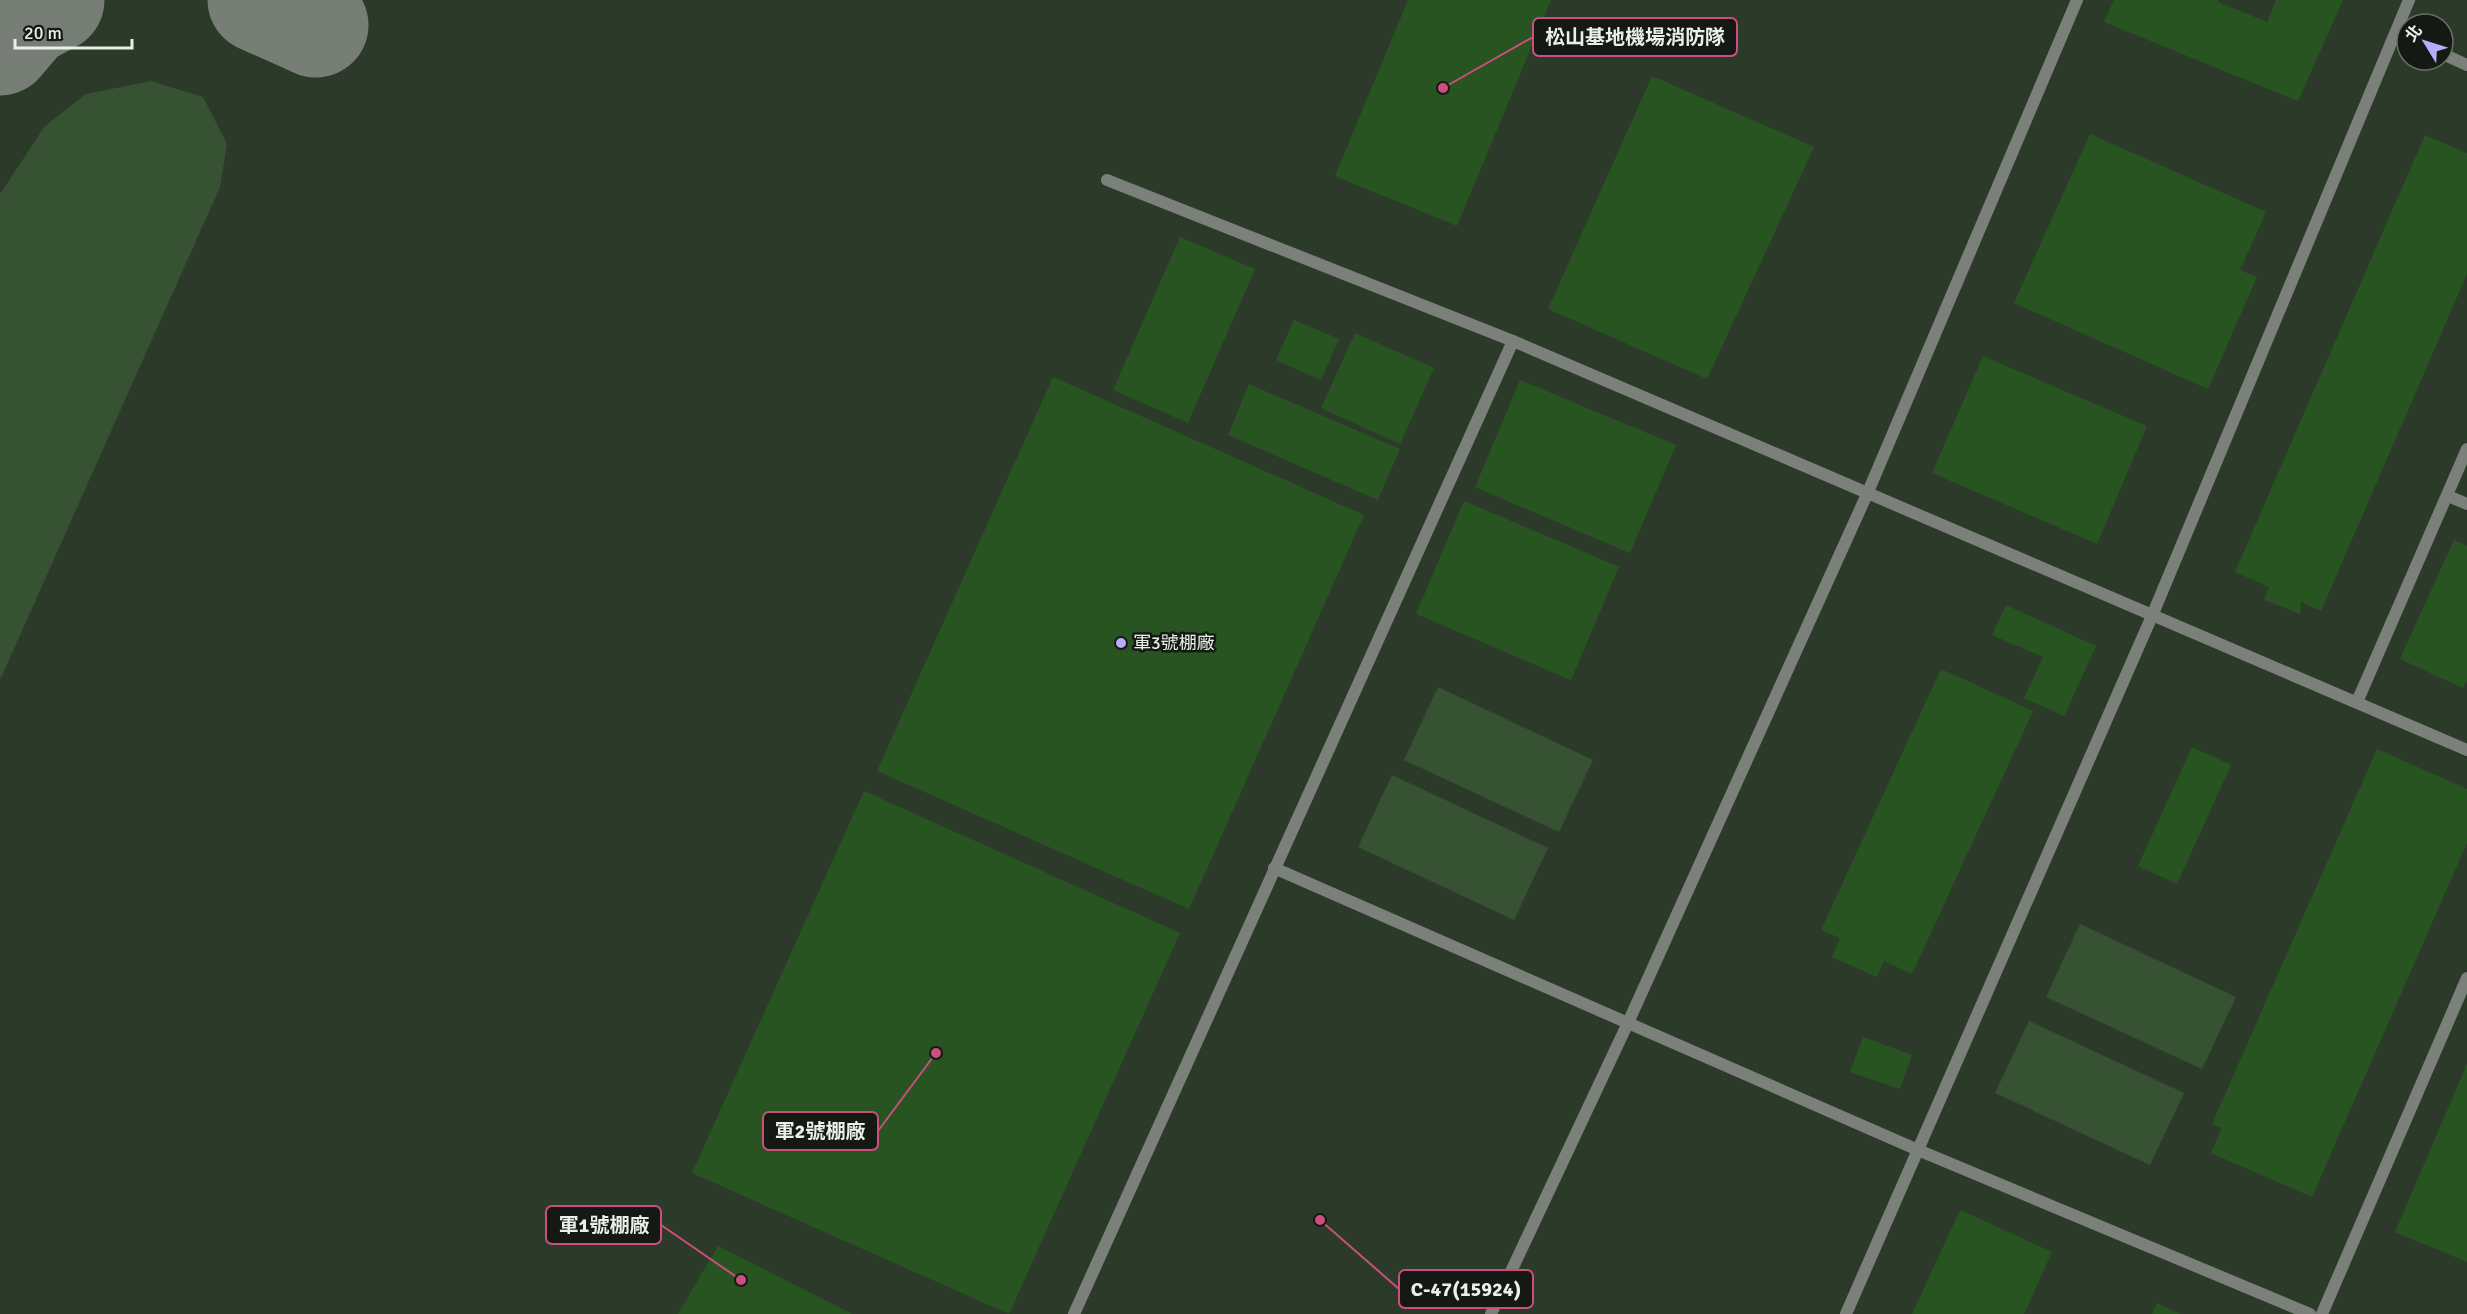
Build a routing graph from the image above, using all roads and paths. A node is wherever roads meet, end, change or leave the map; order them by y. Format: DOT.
graph roads {
  1 [pos="2077,0"];
  2 [pos="2395,49"];
  3 [pos="1107,180"];
  4 [pos="1513,341"];
  5 [pos="2467,449"];
  6 [pos="1868,492"];
  7 [pos="2448,496"];
  8 [pos="2467,504"];
  9 [pos="2152,616"];
  10 [pos="2357,702"];
  11 [pos="2467,750"];
  12 [pos="1274,868"];
  13 [pos="2467,978"];
  14 [pos="1627,1025"];
  15 [pos="1918,1150"];
  16 [pos="1074,1314"];
  17 [pos="1491,1314"];
  18 [pos="1845,1314"];
  19 [pos="2310,1314"];
  20 [pos="2322,1314"];
  1 -- 6 [label="lane"];
  2 -- 9 [label="lane"];
  3 -- 4 [label="lane"];
  4 -- 6 [label="lane"];
  4 -- 12 [label="lane"];
  5 -- 7 [label="lane"];
  6 -- 9 [label="lane"];
  6 -- 14 [label="lane"];
  7 -- 8 [label="lane"];
  7 -- 10 [label="lane"];
  9 -- 10 [label="lane"];
  9 -- 15 [label="lane"];
  10 -- 11 [label="lane"];
  12 -- 14 [label="lane"];
  12 -- 16 [label="lane"];
  13 -- 20 [label="lane"];
  14 -- 15 [label="lane"];
  14 -- 17 [label="lane"];
  15 -- 18 [label="lane"];
  15 -- 19 [label="lane"];
}
